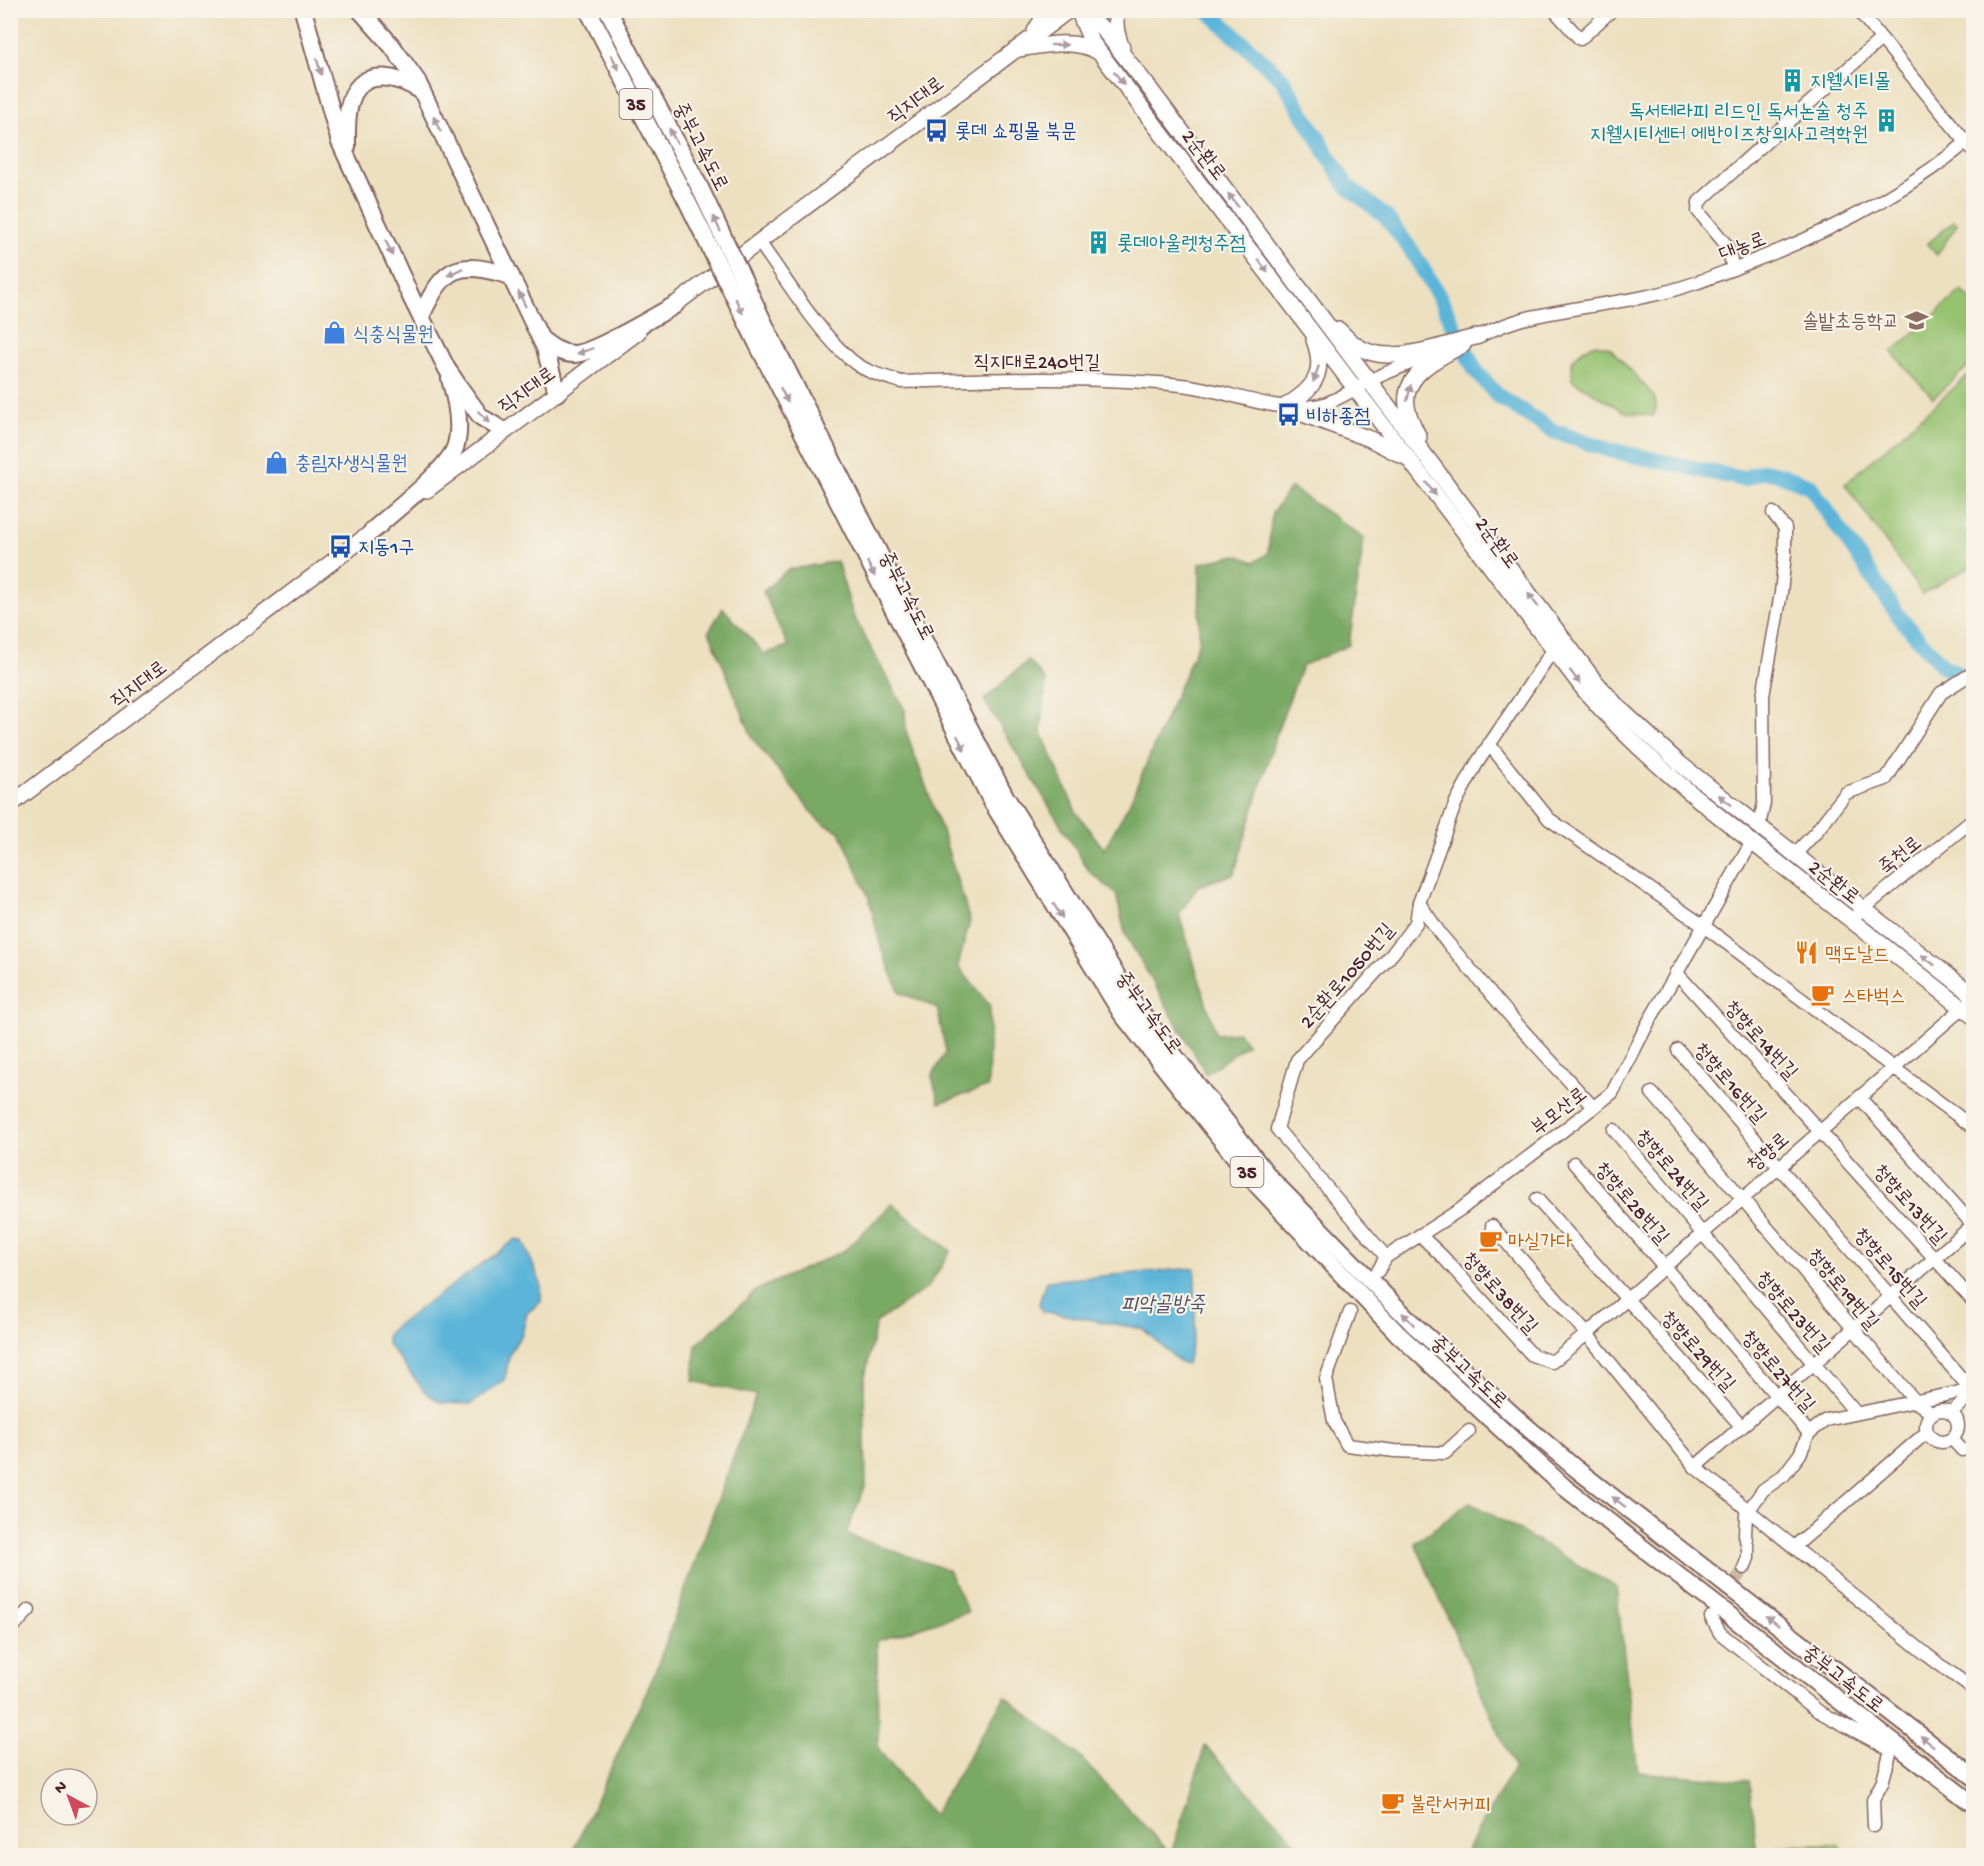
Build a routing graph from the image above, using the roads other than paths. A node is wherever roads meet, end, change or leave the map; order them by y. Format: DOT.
graph roads {
  1 [pos="303,10"];
  2 [pos="360,10"];
  3 [pos="588,10"];
  4 [pos="608,10"];
  5 [pos="1048,10"];
  6 [pos="1069,10"];
  7 [pos="1080,10"];
  8 [pos="1117,10"];
  9 [pos="1554,10"];
  10 [pos="1612,10"];
  11 [pos="1858,10"];
  12 [pos="1881,39"];
  13 [pos="1016,50"];
  14 [pos="1101,54"];
  15 [pos="1125,56"];
  16 [pos="421,90"];
  17 [pos="1971,144"];
  18 [pos="346,156"];
  19 [pos="759,242"];
  20 [pos="1733,269"];
  21 [pos="511,276"];
  22 [pos="1298,284"];
  23 [pos="675,305"];
  24 [pos="421,316"];
  25 [pos="1310,327"];
  26 [pos="1479,336"];
  27 [pos="763,338"];
  28 [pos="541,339"];
  29 [pos="1421,359"];
  30 [pos="447,369"];
  31 [pos="1362,385"];
  32 [pos="557,393"];
  33 [pos="1319,406"];
  34 [pos="1284,407"];
  35 [pos="1306,416"];
  36 [pos="504,432"];
  37 [pos="1409,460"];
  38 [pos="1431,464"];
  39 [pos="1773,513"];
  40 [pos="372,531"];
  41 [pos="1558,644"];
  42 [pos="1974,672"];
  43 [pos="1489,744"];
  44 [pos="10,806"];
  45 [pos="1974,819"];
  46 [pos="1759,826"];
  47 [pos="1752,842"];
  48 [pos="1795,854"];
  49 [pos="1419,903"];
  50 [pos="1863,909"];
  51 [pos="1850,920"];
  52 [pos="1705,927"];
  53 [pos="1676,972"];
  54 [pos="1971,1005"];
  55 [pos="1678,1050"];
  56 [pos="1894,1067"];
  57 [pos="1652,1093"];
  58 [pos="1859,1097"];
  59 [pos="1593,1107"];
  60 [pos="1974,1128"];
  61 [pos="1614,1130"];
  62 [pos="1820,1131"];
  63 [pos="1574,1163"];
  64 [pos="1779,1167"];
  65 [pos="1537,1199"];
  66 [pos="1742,1199"];
  67 [pos="1973,1225"];
  68 [pos="1492,1226"];
  69 [pos="1702,1233"];
  70 [pos="1420,1235"];
  71 [pos="1386,1257"];
  72 [pos="1934,1258"];
  73 [pos="1664,1267"];
  74 [pos="1378,1271"];
  75 [pos="1891,1297"];
  76 [pos="1627,1299"];
  77 [pos="1974,1302"];
  78 [pos="1350,1312"];
  79 [pos="1853,1329"];
  80 [pos="1587,1334"];
  81 [pos="1814,1364"];
  82 [pos="1974,1393"];
  83 [pos="1776,1396"];
  84 [pos="1916,1402"];
  85 [pos="1856,1413"];
  86 [pos="1931,1413"];
  87 [pos="1951,1413"];
  88 [pos="1742,1427"];
  89 [pos="1469,1431"];
  90 [pos="1927,1432"];
  91 [pos="1809,1433"];
  92 [pos="1952,1439"];
  93 [pos="1962,1450"];
  94 [pos="1695,1467"];
  95 [pos="1749,1510"];
  96 [pos="1794,1547"];
  97 [pos="1744,1568"];
  98 [pos="29,1610"];
  99 [pos="1711,1617"];
  100 [pos="10,1630"];
  101 [pos="1974,1690"];
  102 [pos="1974,1777"];
  103 [pos="1974,1806"];
  104 [pos="1874,1826"];
  1 -- 18 [label="highway, one-way"];
  2 -- 16 [label="highway"];
  3 -- 27 [label="highway, 중부고속도로 / 35, one-way, bridge"];
  27 -- 4 [label="highway, 중부고속도로 / 35, one-way, bridge"];
  5 -- 13 [label="main road"];
  6 -- 13 [label="main road, 직지대로"];
  7 -- 14 [label="main road, 2순환로"];
  7 -- 15 [label="main road, 2순환로"];
  8 -- 15 [label="main road"];
  9 -- 10 [label="street"];
  11 -- 12 [label="street"];
  12 -- 17 [label="street"];
  12 -- 20 [label="street"];
  13 -- 14 [label="main road, one-way"];
  13 -- 19 [label="main road, 직지대로"];
  14 -- 25 [label="main road, 2순환로, one-way"];
  22 -- 15 [label="main road, 2순환로, one-way"];
  16 -- 18 [label="highway"];
  21 -- 16 [label="highway, one-way"];
  17 -- 20 [label="street, 대농로"];
  18 -- 24 [label="highway, one-way"];
  19 -- 23 [label="main road, 직지대로"];
  19 -- 34 [label="street, 직지대로240번길"];
  20 -- 26 [label="street, 대농로"];
  21 -- 24 [label="highway, one-way"];
  28 -- 21 [label="highway, one-way"];
  22 -- 29 [label="main road"];
  22 -- 31 [label="main road, 2순환로"];
  23 -- 28 [label="highway, one-way"];
  23 -- 32 [label="main road, 직지대로"];
  24 -- 30 [label="highway"];
  25 -- 31 [label="main road, 2순환로"];
  25 -- 34 [label="main road, one-way"];
  26 -- 29 [label="main road"];
  102 -- 27 [label="highway, 중부고속도로 / 35, one-way"];
  27 -- 103 [label="highway, 중부고속도로 / 35, one-way"];
  28 -- 32 [label="highway"];
  29 -- 31 [label="street, 직지대로240번길"];
  38 -- 29 [label="main road, one-way"];
  30 -- 36 [label="highway, one-way"];
  30 -- 40 [label="highway"];
  31 -- 33 [label="street, 직지대로240번길"];
  31 -- 37 [label="main road, 2순환로"];
  31 -- 38 [label="main road, 2순환로"];
  32 -- 36 [label="main road, 직지대로"];
  33 -- 34 [label="street, 직지대로240번길"];
  33 -- 35 [label="street"];
  34 -- 35 [label="main road"];
  35 -- 37 [label="main road"];
  36 -- 40 [label="main road, 직지대로"];
  37 -- 41 [label="main road, 2순환로, one-way"];
  41 -- 38 [label="main road, 2순환로, one-way"];
  39 -- 46 [label="street"];
  40 -- 44 [label="main road, 직지대로"];
  41 -- 43 [label="street, 2순환로1050번길"];
  46 -- 41 [label="main road, 2순환로, one-way"];
  41 -- 47 [label="main road, 2순환로, one-way"];
  42 -- 48 [label="street, 2순환로"];
  43 -- 49 [label="street, 2순환로1050번길"];
  43 -- 52 [label="street"];
  45 -- 50 [label="street, 죽천로"];
  46 -- 48 [label="main road, 2순환로"];
  47 -- 51 [label="main road, 2순환로"];
  47 -- 52 [label="street, 부모산로"];
  48 -- 50 [label="main road, 2순환로"];
  49 -- 59 [label="street"];
  49 -- 71 [label="street, 2순환로1050번길"];
  50 -- 51 [label="street, 죽천로"];
  54 -- 50 [label="main road, 2순환로, one-way"];
  51 -- 54 [label="main road, 2순환로"];
  52 -- 53 [label="street, 부모산로"];
  52 -- 56 [label="street"];
  53 -- 59 [label="street, 부모산로"];
  53 -- 62 [label="street, 청향로14번길"];
  54 -- 56 [label="street, 청향로"];
  55 -- 64 [label="street, 청향로16번길"];
  56 -- 58 [label="street, 청향로"];
  56 -- 60 [label="street"];
  57 -- 66 [label="street, 청향로19번길"];
  58 -- 62 [label="street, 청향로"];
  58 -- 67 [label="street"];
  59 -- 70 [label="street, 부모산로"];
  61 -- 69 [label="street, 청향로24번길"];
  62 -- 64 [label="street, 청향로"];
  62 -- 72 [label="street, 청향로13번길"];
  63 -- 73 [label="street, 청향로28번길"];
  64 -- 66 [label="street, 청향로"];
  64 -- 75 [label="street, 청향로15번길"];
  65 -- 76 [label="street, 청향로29번길"];
  66 -- 69 [label="street, 청향로"];
  66 -- 79 [label="street, 청향로19번길"];
  67 -- 72 [label="street"];
  68 -- 80 [label="street"];
  69 -- 73 [label="street, 청향로"];
  69 -- 81 [label="street, 청향로23번길"];
  70 -- 71 [label="street, 부모산로"];
  70 -- 80 [label="street, 청향로38번길"];
  71 -- 74 [label="street, 부모산로"];
  72 -- 75 [label="street"];
  72 -- 77 [label="street, 청향로13번길"];
  73 -- 76 [label="street, 청향로"];
  73 -- 83 [label="street, 청향로27번길"];
  75 -- 79 [label="street"];
  75 -- 82 [label="street, 청향로15번길"];
  76 -- 80 [label="street, 청향로"];
  76 -- 88 [label="street, 청향로29번길"];
  78 -- 89 [label="street"];
  79 -- 81 [label="street"];
  79 -- 84 [label="street, 청향로19번길"];
  80 -- 94 [label="street"];
  81 -- 83 [label="street"];
  81 -- 85 [label="street, 청향로23번길"];
  82 -- 84 [label="street"];
  82 -- 87 [label="street"];
  83 -- 88 [label="street"];
  83 -- 91 [label="street, 청향로27번길"];
  84 -- 85 [label="street"];
  84 -- 86 [label="street, 청향로19번길"];
  85 -- 91 [label="street"];
  86 -- 87 [label="street"];
  86 -- 90 [label="street"];
  87 -- 92 [label="street"];
  88 -- 94 [label="street"];
  90 -- 92 [label="street"];
  90 -- 96 [label="street"];
  91 -- 95 [label="street, 청향로27번길"];
  92 -- 93 [label="street"];
  94 -- 95 [label="street"];
  95 -- 96 [label="street"];
  95 -- 97 [label="street"];
  96 -- 101 [label="street"];
  98 -- 100 [label="street"];
  99 -- 104 [label="street"];
}
